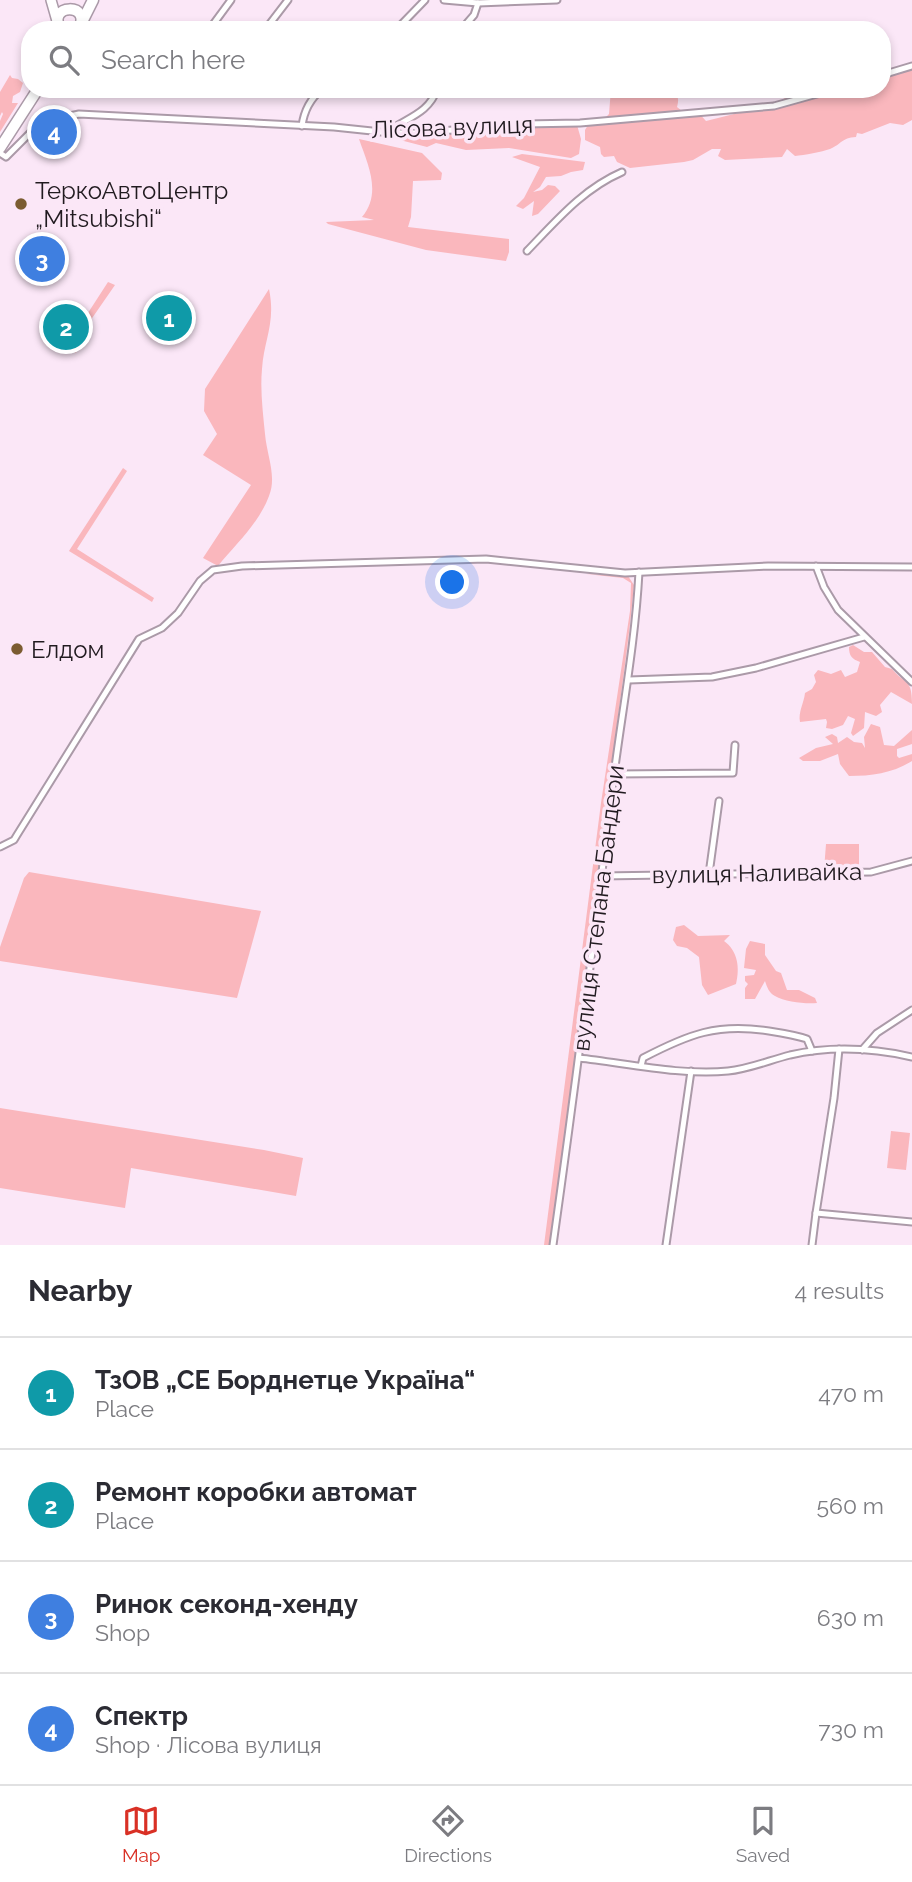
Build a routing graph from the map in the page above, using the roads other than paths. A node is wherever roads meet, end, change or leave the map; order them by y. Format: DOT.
graph roads {
  1 [pos="52,0"];
  2 [pos="93,0"];
  3 [pos="231,0"];
  4 [pos="288,0"];
  5 [pos="425,0"];
  6 [pos="444,0"];
  7 [pos="558,0"];
  8 [pos="478,2"];
  9 [pos="71,9"];
  10 [pos="57,21"];
  11 [pos="59,21"];
  12 [pos="80,21"];
  13 [pos="82,21"];
  14 [pos="216,21"];
  15 [pos="272,21"];
  16 [pos="405,21"];
  17 [pos="469,21"];
  18 [pos="912,66"];
  19 [pos="891,72"];
  20 [pos="32,98"];
  21 [pos="312,98"];
  22 [pos="434,98"];
  23 [pos="803,98"];
  24 [pos="302,126"];
  25 [pos="386,133"];
  26 [pos="0,148"];
  27 [pos="0,153"];
  28 [pos="622,172"];
  29 [pos="527,251"];
  30 [pos="816,566"];
  31 [pos="912,567"];
  32 [pos="639,572"];
  33 [pos="864,637"];
  34 [pos="629,680"];
  35 [pos="912,681"];
  36 [pos="735,745"];
  37 [pos="614,774"];
  38 [pos="719,801"];
  39 [pos="0,848"];
  40 [pos="912,861"];
  41 [pos="709,874"];
  42 [pos="601,876"];
  43 [pos="912,1010"];
  44 [pos="839,1049"];
  45 [pos="862,1050"];
  46 [pos="812,1051"];
  47 [pos="912,1057"];
  48 [pos="579,1058"];
  49 [pos="641,1066"];
  50 [pos="691,1071"];
  51 [pos="816,1213"];
  52 [pos="912,1222"];
  53 [pos="553,1245"];
  54 [pos="666,1245"];
  55 [pos="812,1245"];
  1 -- 9 [label="main road"];
  1 -- 10 [label="main road"];
  2 -- 9 [label="highway"];
  2 -- 13 [label="highway"];
  3 -- 14 [label="street"];
  4 -- 15 [label="street"];
  5 -- 16 [label="street"];
  6 -- 8 [label="street"];
  7 -- 8 [label="street"];
  8 -- 17 [label="street"];
  9 -- 11 [label="highway"];
  9 -- 12 [label="highway"];
  18 -- 19 [label="street"];
  20 -- 26 [label="highway"];
  21 -- 24 [label="street"];
  22 -- 25 [label="street"];
  23 -- 25 [label="street, Лісова вулиця"];
  24 -- 25 [label="street, Лісова вулиця"];
  24 -- 27 [label="street, Лісова вулиця"];
  28 -- 29 [label="street"];
  30 -- 31 [label="street"];
  30 -- 32 [label="street"];
  30 -- 33 [label="street"];
  32 -- 34 [label="street, вулиця Степана Бандери"];
  32 -- 39 [label="street"];
  33 -- 34 [label="street"];
  33 -- 35 [label="street"];
  34 -- 37 [label="street, вулиця Степана Бандери"];
  36 -- 37 [label="street"];
  37 -- 42 [label="street, вулиця Степана Бандери"];
  38 -- 41 [label="street"];
  40 -- 41 [label="street, вулиця Наливайка"];
  41 -- 42 [label="street, вулиця Наливайка"];
  42 -- 48 [label="street, вулиця Степана Бандери"];
  43 -- 45 [label="street"];
  44 -- 45 [label="street"];
  44 -- 46 [label="street"];
  44 -- 51 [label="street"];
  45 -- 47 [label="street"];
  46 -- 49 [label="street"];
  46 -- 50 [label="street"];
  48 -- 49 [label="street"];
  48 -- 53 [label="street, вулиця Степана Бандери"];
  49 -- 50 [label="street"];
  50 -- 54 [label="street"];
  51 -- 52 [label="street"];
  51 -- 55 [label="street"];
}
